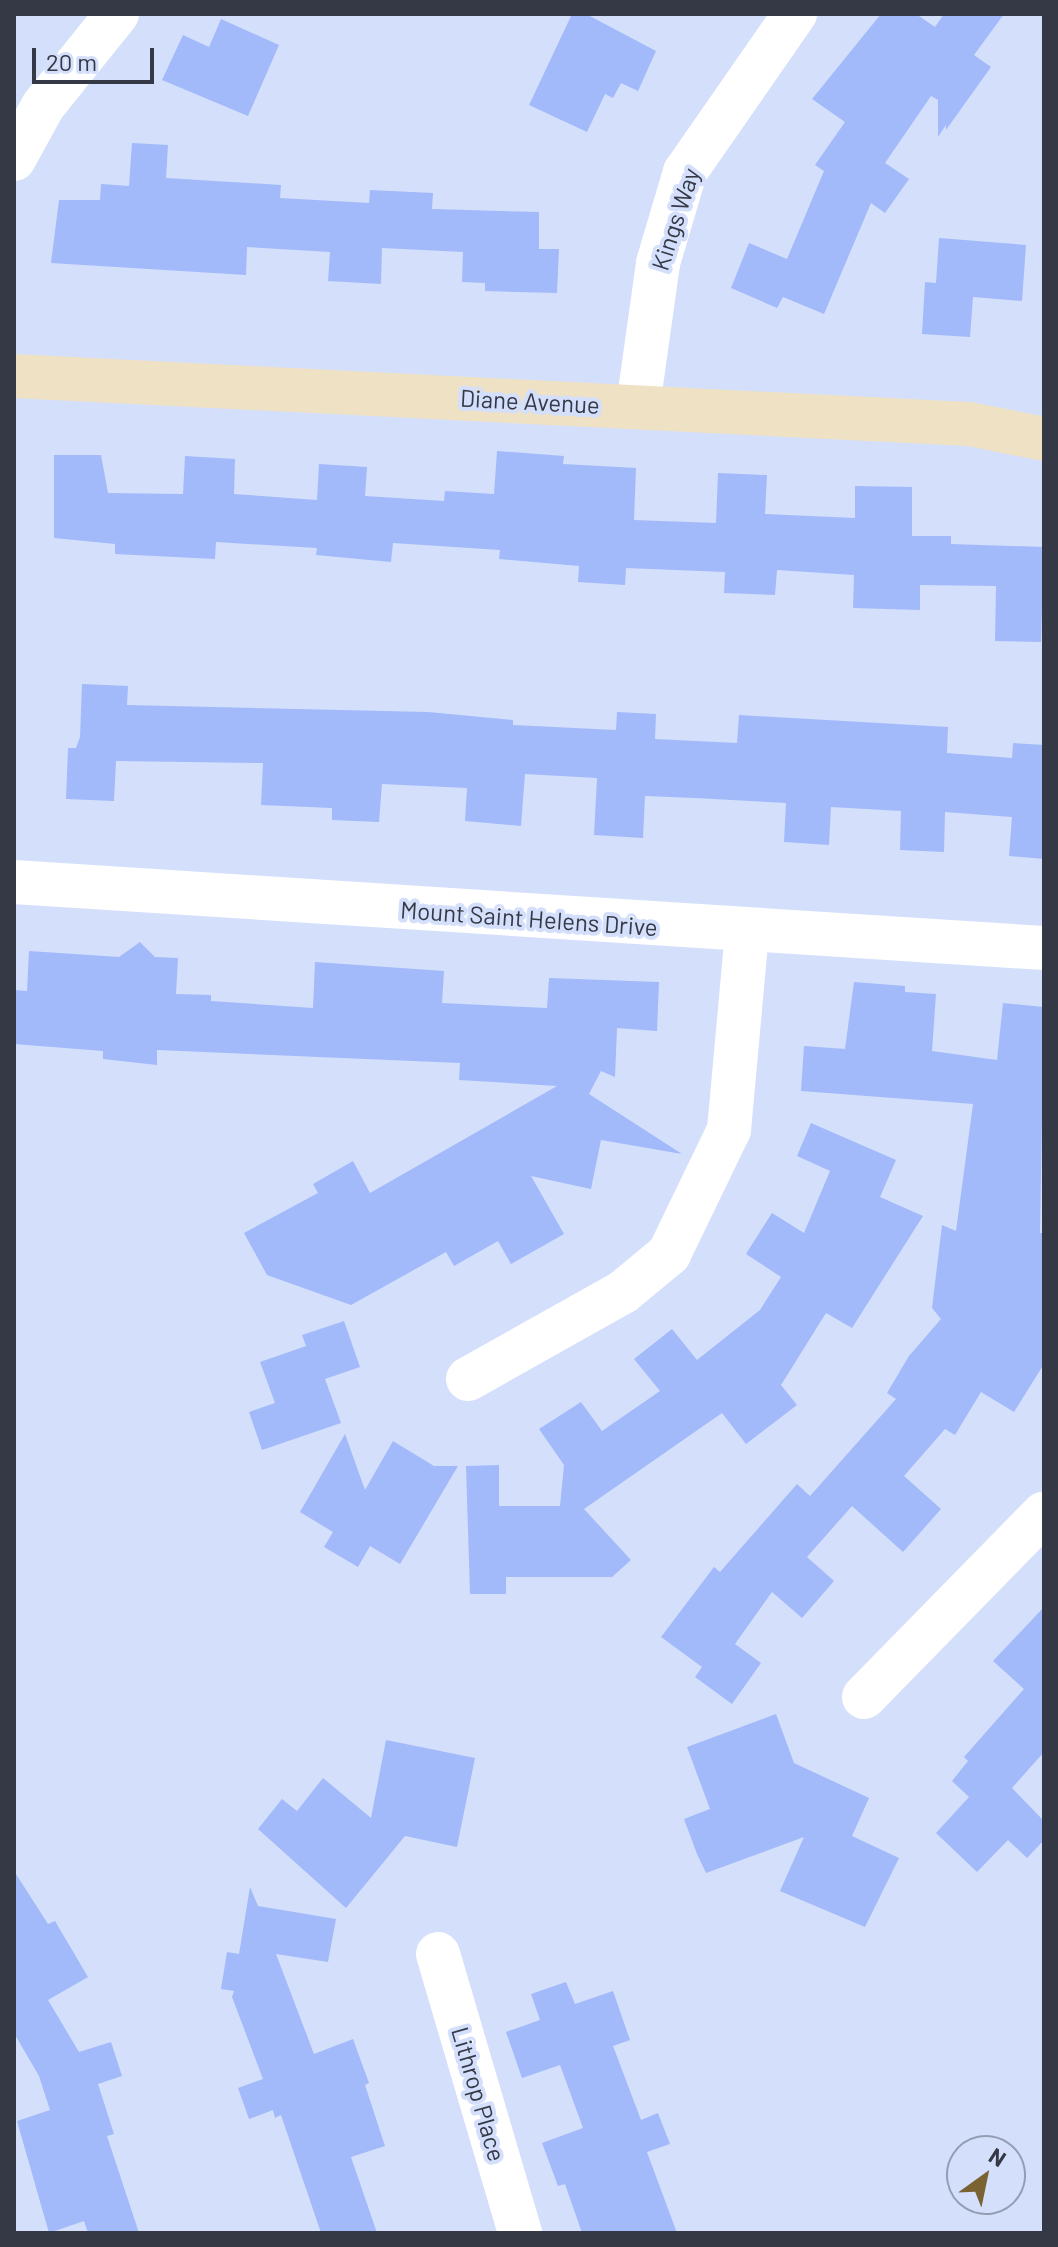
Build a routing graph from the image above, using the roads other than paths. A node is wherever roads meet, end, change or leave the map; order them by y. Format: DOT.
graph roads {
  1 [pos="117,14"];
  2 [pos="795,14"];
  3 [pos="14,159"];
  4 [pos="14,376"];
  5 [pos="638,406"];
  6 [pos="1044,439"];
  7 [pos="14,882"];
  8 [pos="747,933"];
  9 [pos="1044,948"];
  10 [pos="468,1379"];
  11 [pos="1044,1513"];
  12 [pos="864,1697"];
  13 [pos="438,1954"];
  14 [pos="520,2233"];
  1 -- 3 [label="street"];
  2 -- 5 [label="street, Kings Way"];
  4 -- 5 [label="street, Diane Avenue"];
  5 -- 6 [label="street, Diane Avenue"];
  7 -- 8 [label="street, Mount Saint Helens Drive"];
  8 -- 9 [label="street, Mount Saint Helens Drive"];
  8 -- 10 [label="street"];
  11 -- 12 [label="street"];
  13 -- 14 [label="street, Lithrop Place"];
}
